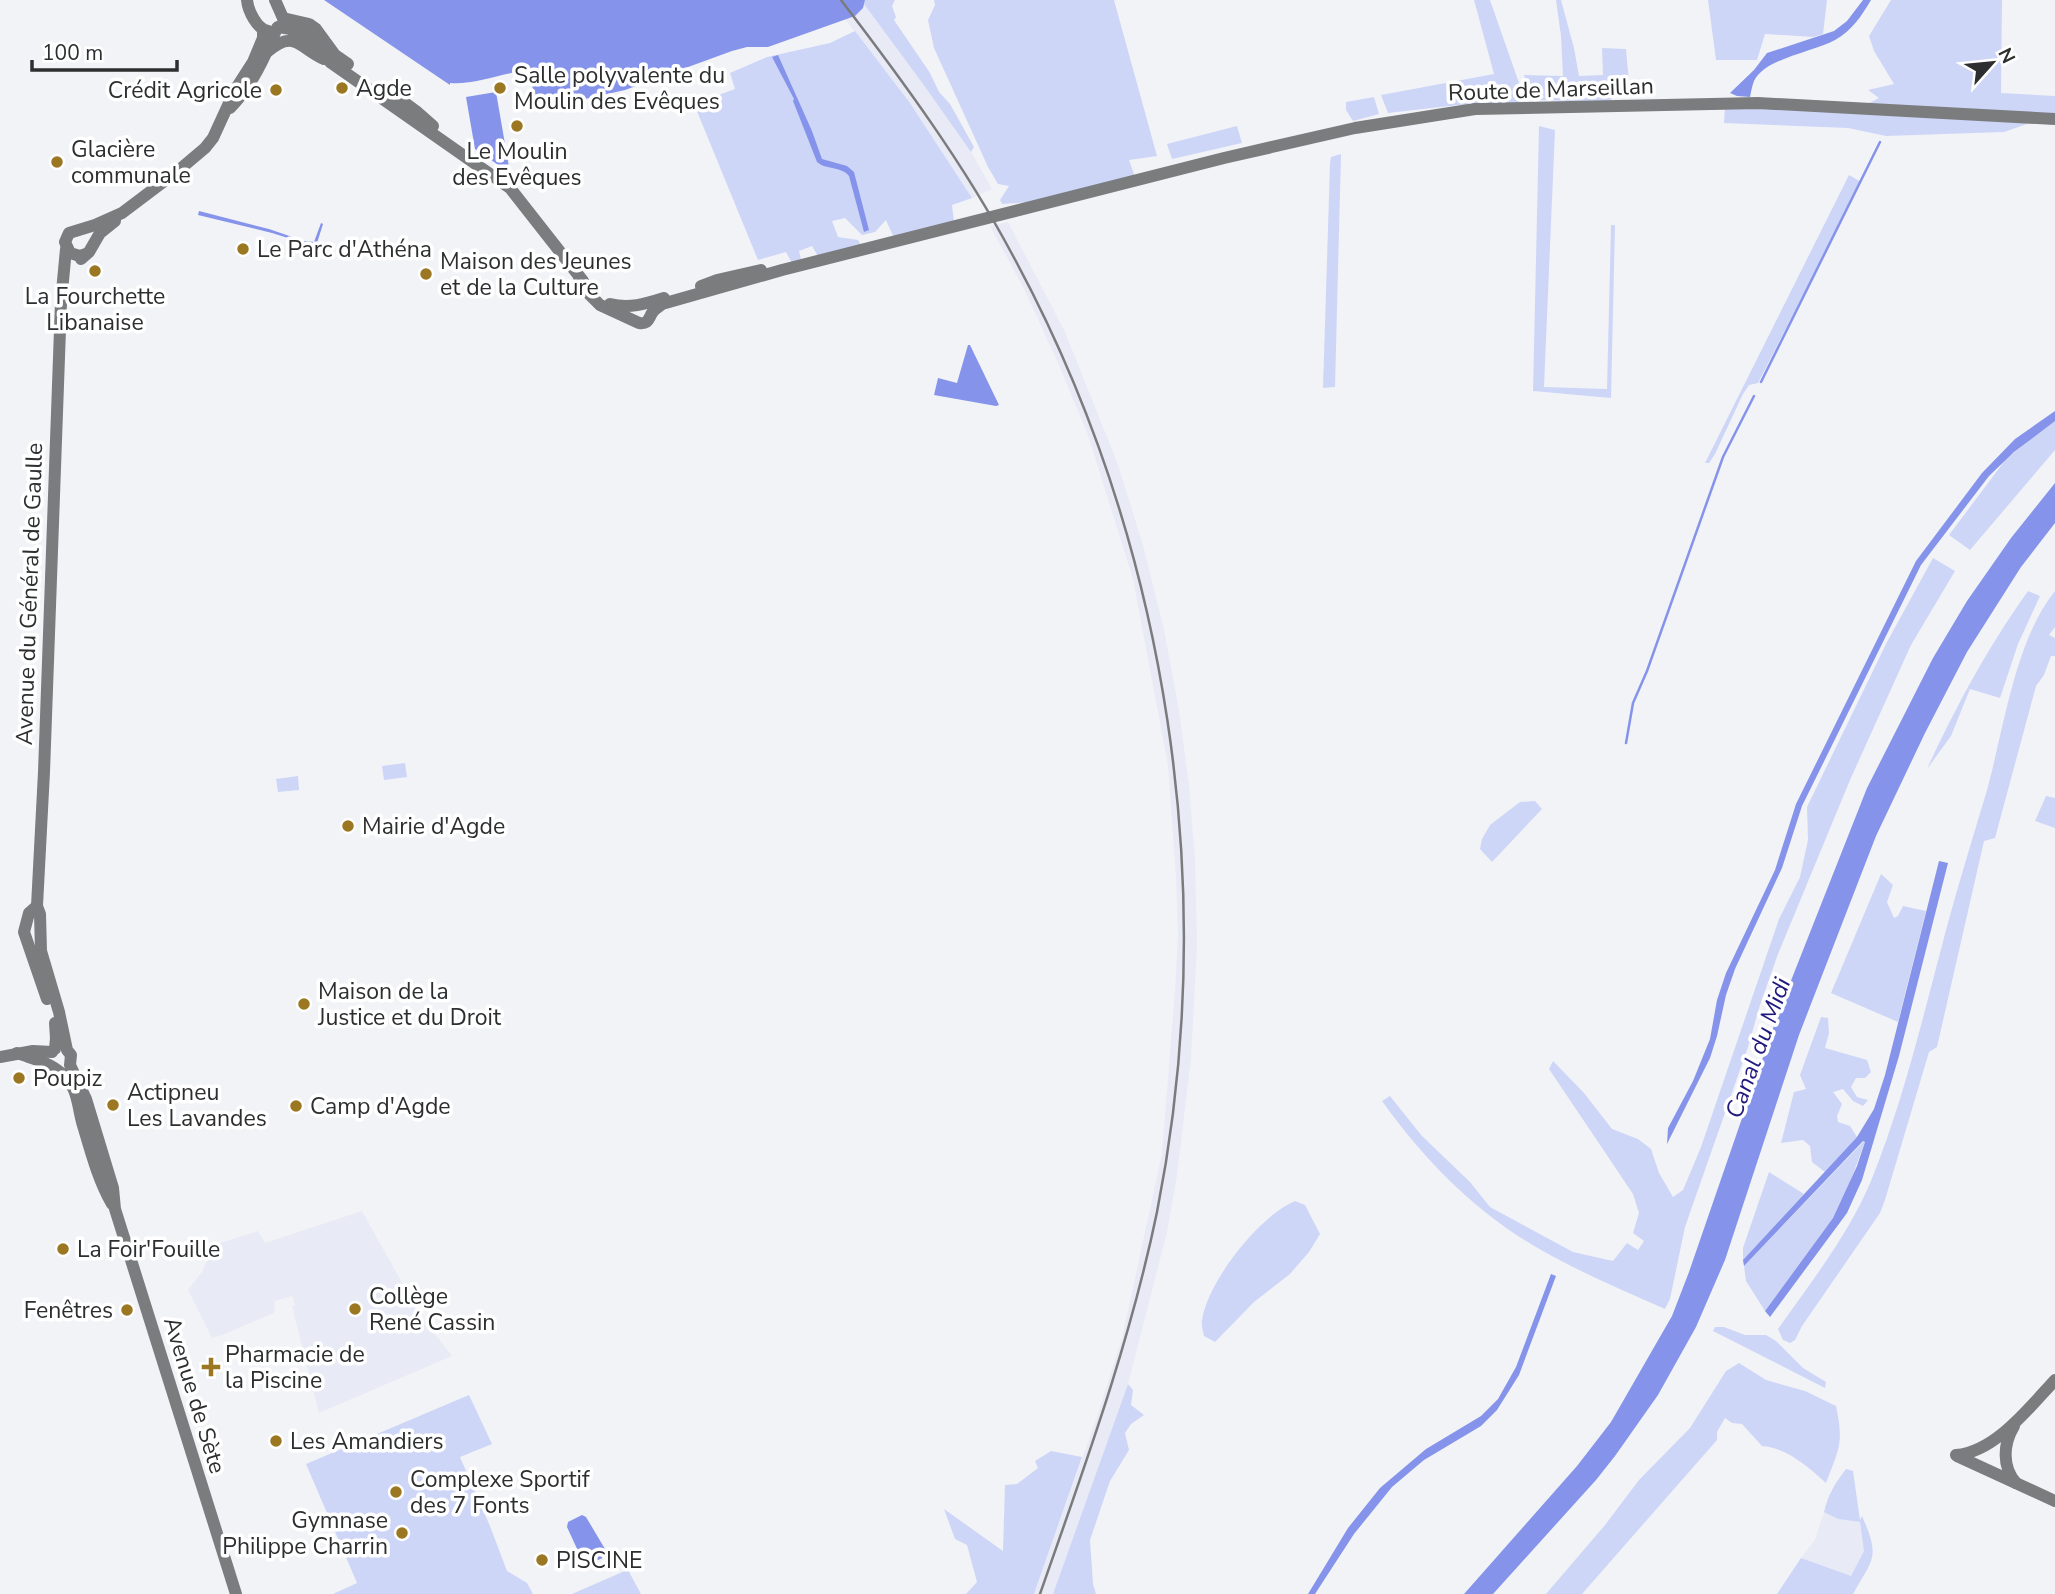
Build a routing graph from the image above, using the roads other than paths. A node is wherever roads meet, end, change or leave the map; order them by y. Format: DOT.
graph roads {
  1 [pos="247,0"];
  2 [pos="275,0"];
  3 [pos="279,24"];
  4 [pos="263,30"];
  5 [pos="267,52"];
  6 [pos="330,62"];
  7 [pos="223,116"];
  8 [pos="2055,119"];
  9 [pos="441,141"];
  10 [pos="122,213"];
  11 [pos="77,229"];
  12 [pos="66,249"];
  13 [pos="89,250"];
  14 [pos="579,277"];
  15 [pos="64,284"];
  16 [pos="644,308"];
  17 [pos="37,906"];
  18 [pos="24,932"];
  19 [pos="41,951"];
  20 [pos="0,1058"];
  21 [pos="59,1058"];
  22 [pos="2055,1380"];
  23 [pos="2017,1420"];
  24 [pos="1999,1436"];
  25 [pos="2006,1450"];
  26 [pos="1988,1470"];
  27 [pos="2017,1483"];
  28 [pos="2055,1501"];
  29 [pos="236,1594"];
  1 -- 4 [label="main road"];
  2 -- 3 [label="main road"];
  3 -- 4 [label="main road"];
  3 -- 5 [label="main road"];
  3 -- 6 [label="main road"];
  3 -- 9 [label="main road"];
  4 -- 7 [label="main road"];
  5 -- 6 [label="main road"];
  5 -- 7 [label="main road"];
  6 -- 9 [label="main road"];
  7 -- 10 [label="main road"];
  8 -- 16 [label="main road, Route de Marseillan"];
  9 -- 14 [label="main road"];
  10 -- 11 [label="main road"];
  10 -- 13 [label="main road, Avenue du Général de Gaulle"];
  11 -- 12 [label="main road"];
  11 -- 13 [label="main road"];
  12 -- 13 [label="main road"];
  12 -- 15 [label="main road, Avenue du Général de Gaulle"];
  13 -- 15 [label="main road, Avenue du Général de Gaulle"];
  14 -- 16 [label="main road"];
  14 -- 16 [label="main road, Route de Marseillan"];
  15 -- 17 [label="main road, Avenue du Général de Gaulle"];
  17 -- 18 [label="main road, Avenue du Général de Gaulle"];
  17 -- 19 [label="main road, Avenue du Général de Gaulle"];
  18 -- 21 [label="main road, Avenue de Sète"];
  19 -- 21 [label="main road, Avenue de Sète"];
  20 -- 21 [label="main road"];
  21 -- 29 [label="main road, Avenue de Sète"];
  22 -- 23 [label="main road"];
  23 -- 24 [label="main road"];
  23 -- 25 [label="main road"];
  24 -- 26 [label="main road"];
  24 -- 26 [label="main road"];
  25 -- 26 [label="main road"];
  25 -- 27 [label="main road"];
  26 -- 27 [label="main road"];
  27 -- 28 [label="main road"];
}
